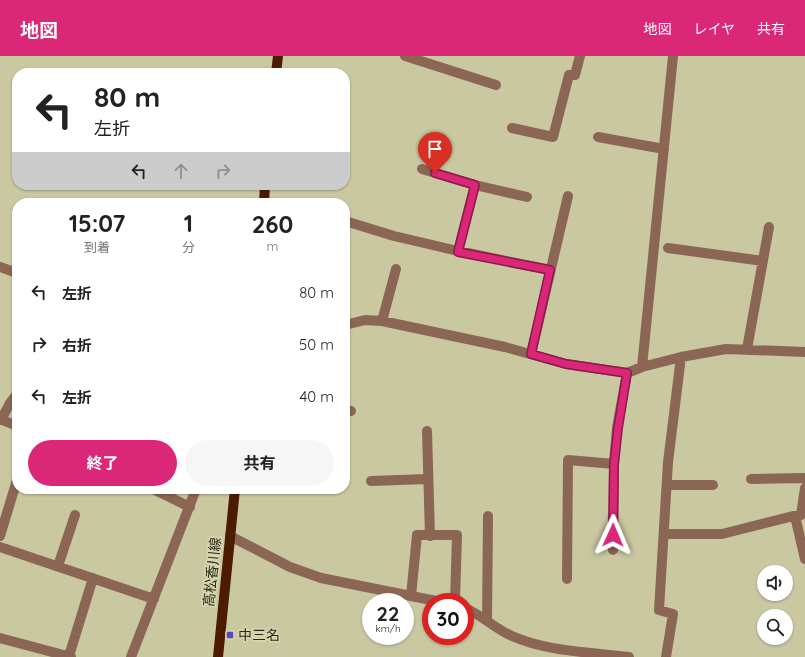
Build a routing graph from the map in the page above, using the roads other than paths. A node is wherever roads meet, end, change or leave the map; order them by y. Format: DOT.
graph roads {
  1 [pos="278,56"];
  2 [pos="405,56"];
  3 [pos="580,56"];
  4 [pos="673,56"];
  5 [pos="277,68"];
  6 [pos="496,85"];
  7 [pos="512,128"];
  8 [pos="598,137"];
  9 [pos="664,149"];
  10 [pos="422,169"];
  11 [pos="475,185"];
  12 [pos="568,196"];
  13 [pos="527,197"];
  14 [pos="350,223"];
  15 [pos="769,227"];
  16 [pos="668,248"];
  17 [pos="458,252"];
  18 [pos="763,262"];
  19 [pos="0,267"];
  20 [pos="396,269"];
  21 [pos="550,270"];
  22 [pos="12,271"];
  23 [pos="382,321"];
  24 [pos="350,324"];
  25 [pos="747,349"];
  26 [pos="805,352"];
  27 [pos="531,354"];
  28 [pos="681,357"];
  29 [pos="642,367"];
  30 [pos="627,373"];
  31 [pos="12,400"];
  32 [pos="1,420"];
  33 [pos="12,424"];
  34 [pos="426,431"];
  35 [pos="614,464"];
  36 [pos="805,478"];
  37 [pos="427,479"];
  38 [pos="751,479"];
  39 [pos="371,481"];
  40 [pos="667,485"];
  41 [pos="713,485"];
  42 [pos="805,488"];
  43 [pos="13,494"];
  44 [pos="163,494"];
  45 [pos="194,494"];
  46 [pos="234,494"];
  47 [pos="190,507"];
  48 [pos="75,515"];
  49 [pos="800,515"];
  50 [pos="488,516"];
  51 [pos="665,534"];
  52 [pos="0,536"];
  53 [pos="230,536"];
  54 [pos="430,536"];
  55 [pos="0,547"];
  56 [pos="613,550"];
  57 [pos="805,559"];
  58 [pos="58,566"];
  59 [pos="93,578"];
  60 [pos="567,579"];
  61 [pos="394,593"];
  62 [pos="411,593"];
  63 [pos="455,593"];
  64 [pos="154,599"];
  65 [pos="474,613"];
  66 [pos="488,621"];
  67 [pos="0,638"];
  68 [pos="566,653"];
  69 [pos="70,657"];
  70 [pos="131,657"];
  71 [pos="218,657"];
  72 [pos="630,657"];
  73 [pos="666,657"];
  1 -- 5 [label="main road"];
  2 -- 6 [label="street"];
  3 -- 7 [label="street"];
  4 -- 9 [label="street"];
  8 -- 9 [label="street"];
  9 -- 29 [label="street"];
  10 -- 11 [label="street"];
  11 -- 13 [label="street"];
  11 -- 17 [label="street"];
  12 -- 21 [label="street"];
  14 -- 17 [label="street"];
  15 -- 18 [label="street"];
  16 -- 18 [label="street"];
  17 -- 21 [label="street"];
  18 -- 25 [label="street"];
  19 -- 22 [label="street"];
  20 -- 23 [label="street"];
  21 -- 27 [label="street"];
  23 -- 24 [label="street"];
  23 -- 27 [label="street"];
  25 -- 26 [label="street"];
  25 -- 28 [label="street"];
  27 -- 30 [label="street"];
  28 -- 29 [label="street"];
  28 -- 40 [label="street"];
  29 -- 30 [label="street"];
  30 -- 35 [label="street"];
  31 -- 32 [label="street"];
  32 -- 33 [label="street"];
  34 -- 37 [label="street"];
  35 -- 56 [label="street"];
  35 -- 60 [label="street"];
  36 -- 38 [label="street"];
  37 -- 39 [label="street"];
  37 -- 54 [label="street"];
  40 -- 41 [label="street"];
  40 -- 51 [label="street"];
  42 -- 49 [label="street"];
  43 -- 52 [label="street"];
  44 -- 47 [label="street"];
  45 -- 47 [label="street"];
  46 -- 53 [label="main road, 高松香川線"];
  47 -- 64 [label="street"];
  48 -- 58 [label="street"];
  49 -- 51 [label="street"];
  49 -- 57 [label="street"];
  50 -- 66 [label="street"];
  51 -- 73 [label="street"];
  53 -- 61 [label="street"];
  53 -- 71 [label="main road, 高松香川線"];
  54 -- 62 [label="street"];
  54 -- 63 [label="street"];
  55 -- 58 [label="street"];
  58 -- 59 [label="street"];
  59 -- 64 [label="street"];
  59 -- 69 [label="street"];
  64 -- 70 [label="street"];
  65 -- 66 [label="street"];
  66 -- 68 [label="street"];
  67 -- 69 [label="street"];
  68 -- 72 [label="street"];
}
